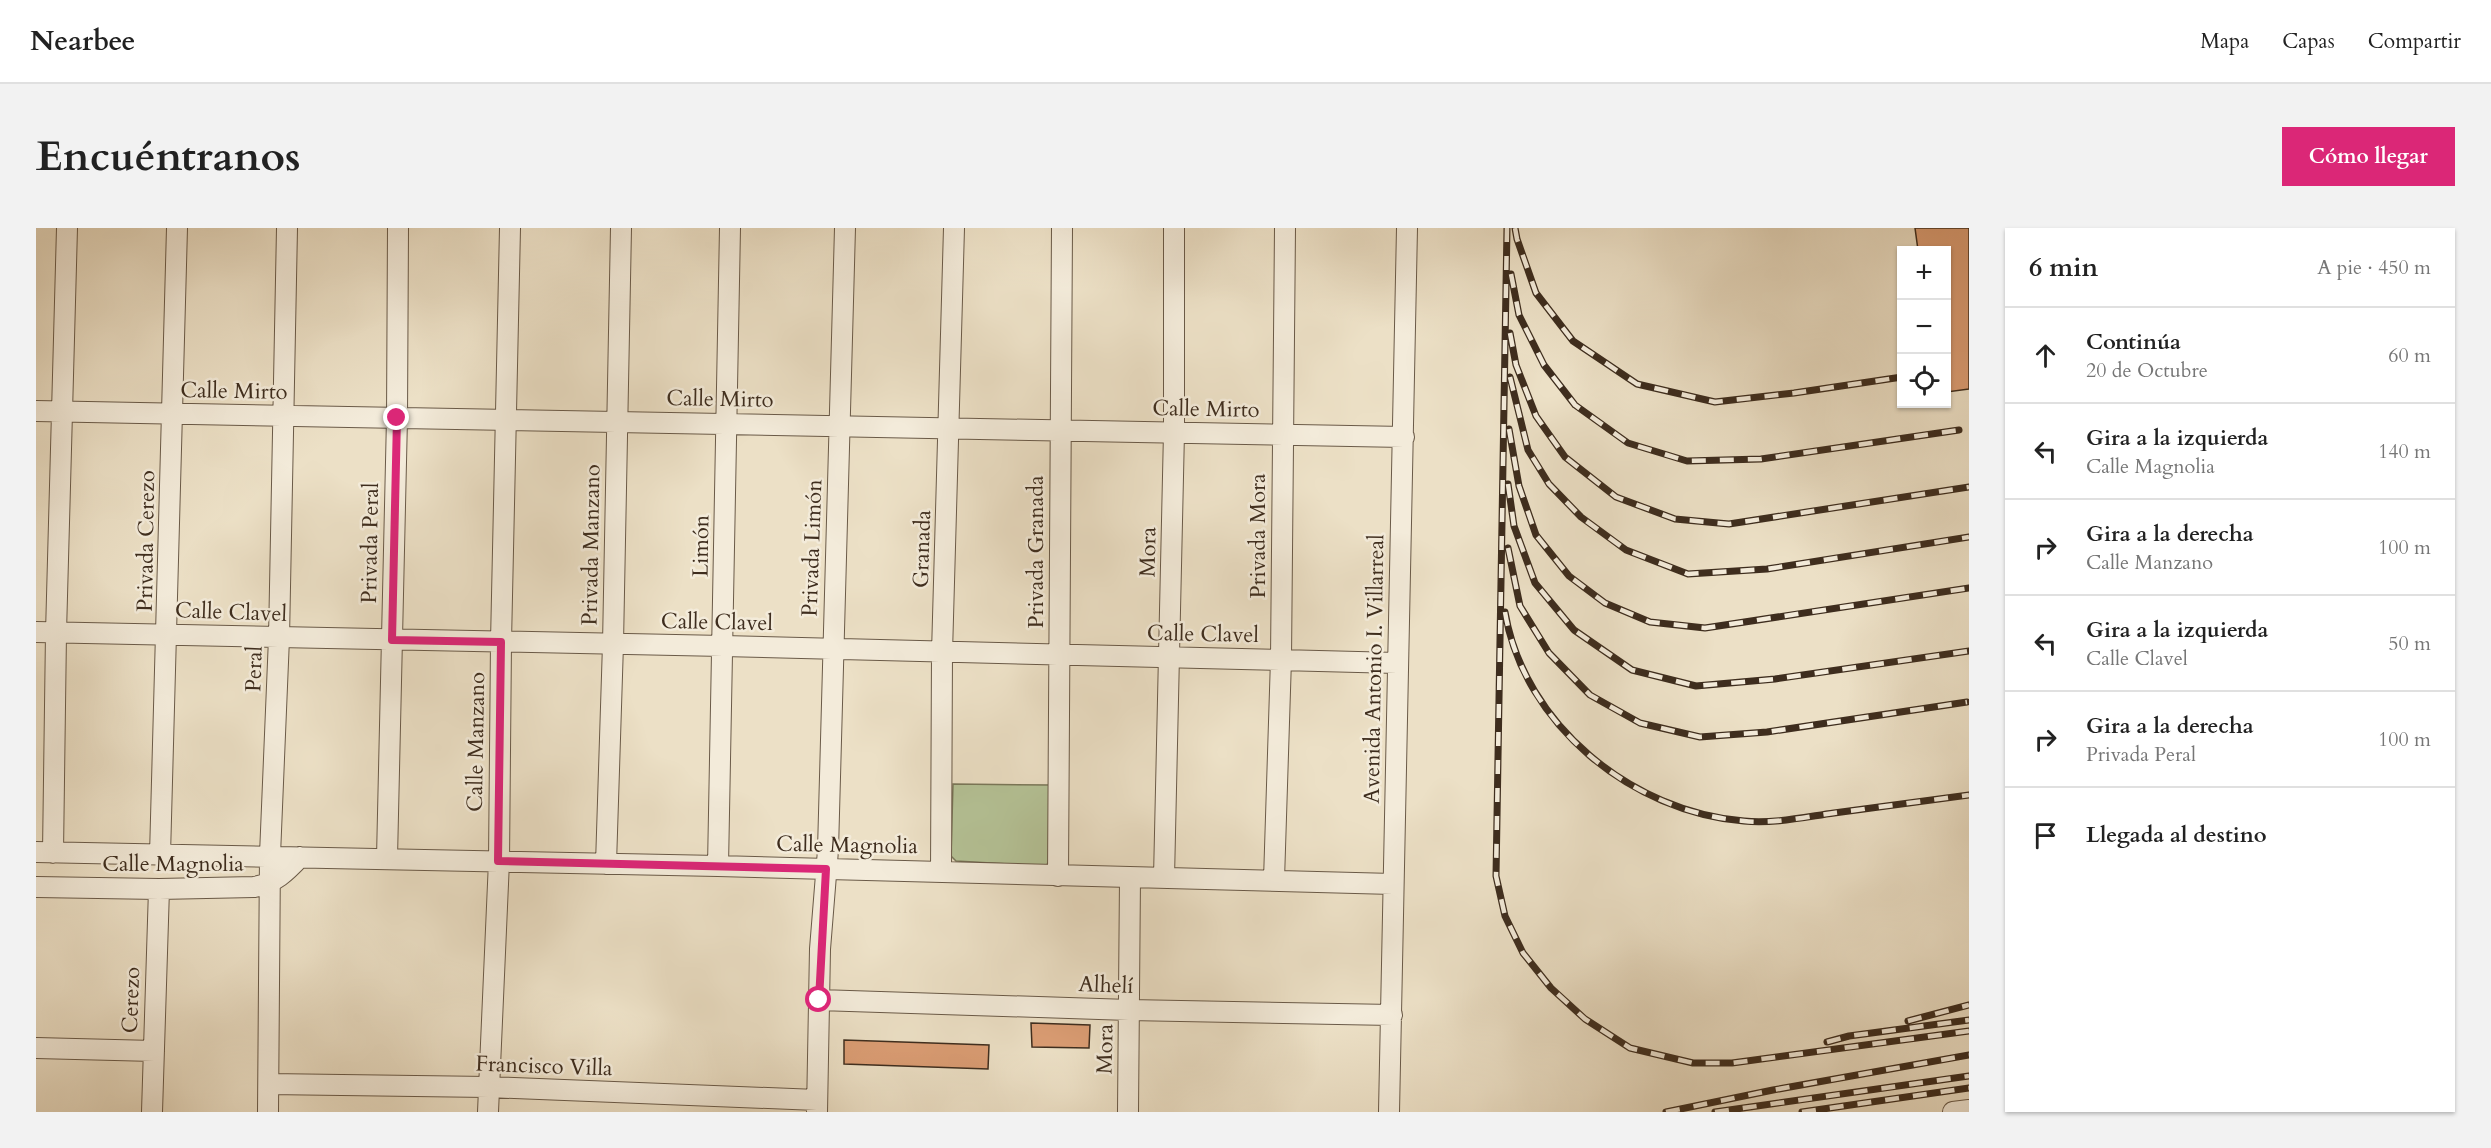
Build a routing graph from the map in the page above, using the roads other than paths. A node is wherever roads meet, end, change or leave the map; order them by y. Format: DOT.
graph roads {
  1 [pos="66,228"];
  2 [pos="177,228"];
  3 [pos="287,228"];
  4 [pos="398,228"];
  5 [pos="510,228"];
  6 [pos="621,228"];
  7 [pos="730,228"];
  8 [pos="845,228"];
  9 [pos="954,228"];
  10 [pos="1062,228"];
  11 [pos="1174,228"];
  12 [pos="1285,228"];
  13 [pos="1407,228"];
  14 [pos="36,411"];
  15 [pos="63,412"];
  16 [pos="172,414"];
  17 [pos="284,416"];
  18 [pos="397,418"];
  19 [pos="506,419"];
  20 [pos="618,422"];
  21 [pos="728,423"];
  22 [pos="840,426"];
  23 [pos="950,427"];
  24 [pos="1060,429"];
  25 [pos="1174,432"];
  26 [pos="1283,434"];
  27 [pos="1404,437"];
  28 [pos="36,632"];
  29 [pos="56,633"];
  30 [pos="168,634"];
  31 [pos="279,638"];
  32 [pos="392,640"];
  33 [pos="501,642"];
  34 [pos="613,644"];
  35 [pos="723,646"];
  36 [pos="832,650"];
  37 [pos="942,653"];
  38 [pos="1059,654"];
  39 [pos="1170,657"];
  40 [pos="1281,659"];
  41 [pos="1397,663"];
  42 [pos="45,853"];
  43 [pos="160,855"];
  44 [pos="270,855"];
  45 [pos="300,857"];
  46 [pos="387,858"];
  47 [pos="498,861"];
  48 [pos="606,864"];
  49 [pos="718,866"];
  50 [pos="826,869"];
  51 [pos="941,872"];
  52 [pos="1058,876"];
  53 [pos="1130,878"];
  54 [pos="1164,878"];
  55 [pos="1274,880"];
  56 [pos="270,883"];
  57 [pos="1393,884"];
  58 [pos="36,887"];
  59 [pos="159,889"];
  60 [pos="819,1000"];
  61 [pos="1130,1010"];
  62 [pos="1392,1015"];
  63 [pos="36,1048"];
  64 [pos="154,1051"];
  65 [pos="269,1084"];
  66 [pos="488,1087"];
  67 [pos="692,1104"];
  68 [pos="817,1106"];
  69 [pos="1969,1110"];
  70 [pos="152,1112"];
  71 [pos="267,1112"];
  72 [pos="488,1112"];
  73 [pos="1128,1112"];
  74 [pos="1389,1112"];
  75 [pos="1953,1112"];
  1 -- 15 [label="street"];
  2 -- 16 [label="street, Privada Cerezo"];
  3 -- 17 [label="street, Peral"];
  4 -- 18 [label="street, Privada Peral"];
  5 -- 19 [label="street, Calle Manzano"];
  6 -- 20 [label="street, Privada Manzano"];
  7 -- 21 [label="street, Limón"];
  8 -- 22 [label="street, Privada Limón"];
  9 -- 23 [label="street, Granada"];
  10 -- 24 [label="street, Privada Granada"];
  11 -- 25 [label="street, Mora"];
  12 -- 26 [label="street, Privada Mora"];
  13 -- 27 [label="street, Avenida Antonio I. Villarreal"];
  14 -- 15 [label="street, Calle Mirto"];
  15 -- 16 [label="street, Calle Mirto"];
  15 -- 29 [label="street"];
  16 -- 17 [label="street, Calle Mirto"];
  16 -- 30 [label="street, Privada Cerezo"];
  17 -- 18 [label="street, Calle Mirto"];
  17 -- 31 [label="street, Peral"];
  18 -- 19 [label="street, Calle Mirto"];
  18 -- 32 [label="street, Privada Peral"];
  19 -- 20 [label="street, Calle Mirto"];
  19 -- 33 [label="street, Calle Manzano"];
  20 -- 21 [label="street, Calle Mirto"];
  20 -- 34 [label="street, Privada Manzano"];
  21 -- 22 [label="street, Calle Mirto"];
  21 -- 35 [label="street, Limón"];
  22 -- 23 [label="street, Calle Mirto"];
  22 -- 36 [label="street, Privada Limón"];
  23 -- 24 [label="street, Calle Mirto"];
  23 -- 37 [label="street, Granada"];
  24 -- 25 [label="street, Calle Mirto"];
  24 -- 38 [label="street, Privada Granada"];
  25 -- 26 [label="street, Calle Mirto"];
  25 -- 39 [label="street, Mora"];
  26 -- 27 [label="street, Calle Mirto"];
  26 -- 40 [label="street, Privada Mora"];
  27 -- 41 [label="street, Avenida Antonio I. Villarreal"];
  28 -- 29 [label="street, Calle Clavel"];
  29 -- 30 [label="street, Calle Clavel"];
  29 -- 42 [label="street"];
  30 -- 31 [label="street, Calle Clavel"];
  30 -- 43 [label="street, Privada Cerezo"];
  31 -- 32 [label="street, Calle Clavel"];
  31 -- 44 [label="street, Peral"];
  32 -- 33 [label="street, Calle Clavel"];
  32 -- 46 [label="street, Privada Peral"];
  33 -- 34 [label="street, Calle Clavel"];
  33 -- 47 [label="street, Calle Manzano"];
  34 -- 35 [label="street, Calle Clavel"];
  34 -- 48 [label="street, Privada Manzano"];
  35 -- 36 [label="street, Calle Clavel"];
  35 -- 49 [label="street, Limón"];
  36 -- 37 [label="street, Calle Clavel"];
  36 -- 50 [label="street, Privada Limón"];
  37 -- 38 [label="street, Calle Clavel"];
  37 -- 51 [label="street, Granada"];
  38 -- 39 [label="street, Calle Clavel"];
  38 -- 52 [label="street, Privada Granada"];
  39 -- 40 [label="street, Calle Clavel"];
  39 -- 54 [label="street, Mora"];
  40 -- 41 [label="street, Calle Clavel"];
  40 -- 55 [label="street, Privada Mora"];
  41 -- 57 [label="street, Avenida Antonio I. Villarreal"];
  42 -- 43 [label="street, Calle Magnolia"];
  43 -- 44 [label="street, Calle Magnolia"];
  44 -- 45 [label="street, Calle Magnolia"];
  44 -- 56 [label="street, Peral"];
  45 -- 46 [label="street, Calle Magnolia"];
  45 -- 56 [label="street, Calle Magnolia"];
  46 -- 47 [label="street, Calle Magnolia"];
  47 -- 48 [label="street, Calle Magnolia"];
  47 -- 66 [label="street, Calle Manzano"];
  48 -- 49 [label="street, Calle Magnolia"];
  49 -- 50 [label="street, Calle Magnolia"];
  50 -- 51 [label="street, Calle Magnolia"];
  50 -- 60 [label="street, Privada Limón"];
  51 -- 52 [label="street, Calle Magnolia"];
  52 -- 53 [label="street, Calle Magnolia"];
  53 -- 54 [label="street, Calle Magnolia"];
  53 -- 61 [label="street, Mora"];
  54 -- 55 [label="street, Calle Magnolia"];
  55 -- 57 [label="street, Calle Magnolia"];
  56 -- 59 [label="street, Calle Magnolia"];
  56 -- 65 [label="street, Peral"];
  57 -- 62 [label="street, Avenida Antonio I. Villarreal"];
  58 -- 59 [label="street, Calle Magnolia"];
  59 -- 64 [label="street, Cerezo"];
  60 -- 61 [label="street, Alhelí"];
  60 -- 68 [label="street, Privada Limón"];
  61 -- 62 [label="street, Alhelí"];
  61 -- 73 [label="street, Mora"];
  62 -- 74 [label="street, Avenida Antonio I. Villarreal"];
  63 -- 64 [label="street"];
  64 -- 70 [label="street, Cerezo"];
  65 -- 66 [label="street, Francisco Villa"];
  65 -- 71 [label="street, Peral"];
  66 -- 67 [label="street, Francisco Villa"];
  66 -- 72 [label="street, Calle Manzano"];
  67 -- 68 [label="street, Francisco Villa"];
  69 -- 75 [label="street"];
}
